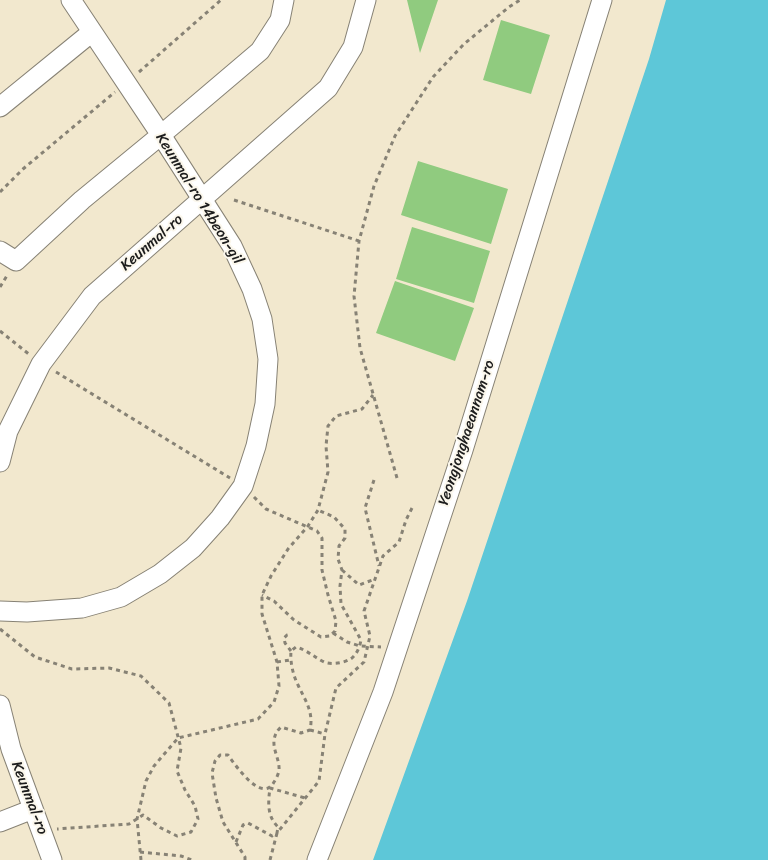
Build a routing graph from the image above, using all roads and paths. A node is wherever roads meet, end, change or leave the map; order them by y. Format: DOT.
graph roads {
  1 [pos="71,0"];
  2 [pos="221,0"];
  3 [pos="284,0"];
  4 [pos="366,0"];
  5 [pos="520,0"];
  6 [pos="602,0"];
  7 [pos="92,32"];
  8 [pos="126,83"];
  9 [pos="0,107"];
  10 [pos="161,135"];
  11 [pos="0,192"];
  12 [pos="202,200"];
  13 [pos="234,200"];
  14 [pos="359,241"];
  15 [pos="0,251"];
  16 [pos="0,331"];
  17 [pos="41,364"];
  18 [pos="373,396"];
  19 [pos="0,462"];
  20 [pos="397,478"];
  21 [pos="374,480"];
  22 [pos="243,486"];
  23 [pos="412,508"];
  24 [pos="318,510"];
  25 [pos="308,526"];
  26 [pos="380,567"];
  27 [pos="342,570"];
  28 [pos="375,579"];
  29 [pos="262,595"];
  30 [pos="0,611"];
  31 [pos="0,628"];
  32 [pos="332,633"];
  33 [pos="291,634"];
  34 [pos="360,646"];
  35 [pos="387,647"];
  36 [pos="291,651"];
  37 [pos="290,660"];
  38 [pos="277,662"];
  39 [pos="0,705"];
  40 [pos="310,730"];
  41 [pos="325,734"];
  42 [pos="178,738"];
  43 [pos="270,788"];
  44 [pos="305,798"];
  45 [pos="33,809"];
  46 [pos="137,819"];
  47 [pos="0,822"];
  48 [pos="41,831"];
  49 [pos="277,833"];
  50 [pos="236,843"];
  51 [pos="140,852"];
  52 [pos="181,856"];
  53 [pos="52,860"];
  54 [pos="141,860"];
  55 [pos="178,860"];
  56 [pos="192,860"];
  57 [pos="245,860"];
  58 [pos="270,860"];
  59 [pos="317,860"];
  1 -- 7 [label="street, Keunmal-ro 14beon-gil"];
  2 -- 8 [label="path"];
  3 -- 10 [label="street"];
  4 -- 12 [label="street, Keunmal-ro"];
  5 -- 14 [label="path"];
  6 -- 59 [label="street, Yeongjonghaeannam-ro"];
  7 -- 8 [label="street, Keunmal-ro 14beon-gil"];
  7 -- 9 [label="street"];
  8 -- 10 [label="street, Keunmal-ro 14beon-gil"];
  8 -- 11 [label="path"];
  10 -- 12 [label="street, Keunmal-ro 14beon-gil"];
  10 -- 15 [label="street"];
  12 -- 17 [label="street, Keunmal-ro"];
  12 -- 22 [label="street, Keunmal-ro 14beon-gil"];
  13 -- 14 [label="path"];
  14 -- 18 [label="path"];
  16 -- 17 [label="path"];
  17 -- 19 [label="street, Keunmal-ro"];
  17 -- 22 [label="path"];
  18 -- 20 [label="path"];
  18 -- 24 [label="path"];
  21 -- 26 [label="path"];
  22 -- 25 [label="path"];
  22 -- 30 [label="street, Keunmal-ro 14beon-gil"];
  23 -- 26 [label="path"];
  24 -- 25 [label="path"];
  24 -- 27 [label="path"];
  25 -- 29 [label="path"];
  25 -- 32 [label="path"];
  26 -- 28 [label="path"];
  27 -- 28 [label="path"];
  27 -- 34 [label="path"];
  28 -- 41 [label="path"];
  29 -- 32 [label="path"];
  29 -- 38 [label="path"];
  31 -- 42 [label="path"];
  32 -- 34 [label="path"];
  33 -- 36 [label="path"];
  34 -- 35 [label="path"];
  34 -- 36 [label="path"];
  36 -- 37 [label="path"];
  37 -- 38 [label="path"];
  37 -- 40 [label="path"];
  38 -- 42 [label="path"];
  39 -- 45 [label="street, Keunmal-ro"];
  40 -- 41 [label="path"];
  40 -- 43 [label="path"];
  41 -- 44 [label="path"];
  42 -- 46 [label="path"];
  42 -- 46 [label="path"];
  43 -- 44 [label="path"];
  43 -- 49 [label="path"];
  43 -- 50 [label="path"];
  44 -- 49 [label="path"];
  45 -- 47 [label="street"];
  45 -- 48 [label="street, Keunmal-ro"];
  46 -- 48 [label="path"];
  46 -- 51 [label="path"];
  48 -- 53 [label="street, Keunmal-ro"];
  49 -- 50 [label="path"];
  49 -- 58 [label="path"];
  50 -- 57 [label="path"];
  51 -- 52 [label="path"];
  51 -- 54 [label="path"];
  52 -- 55 [label="path"];
  52 -- 56 [label="path"];
}
